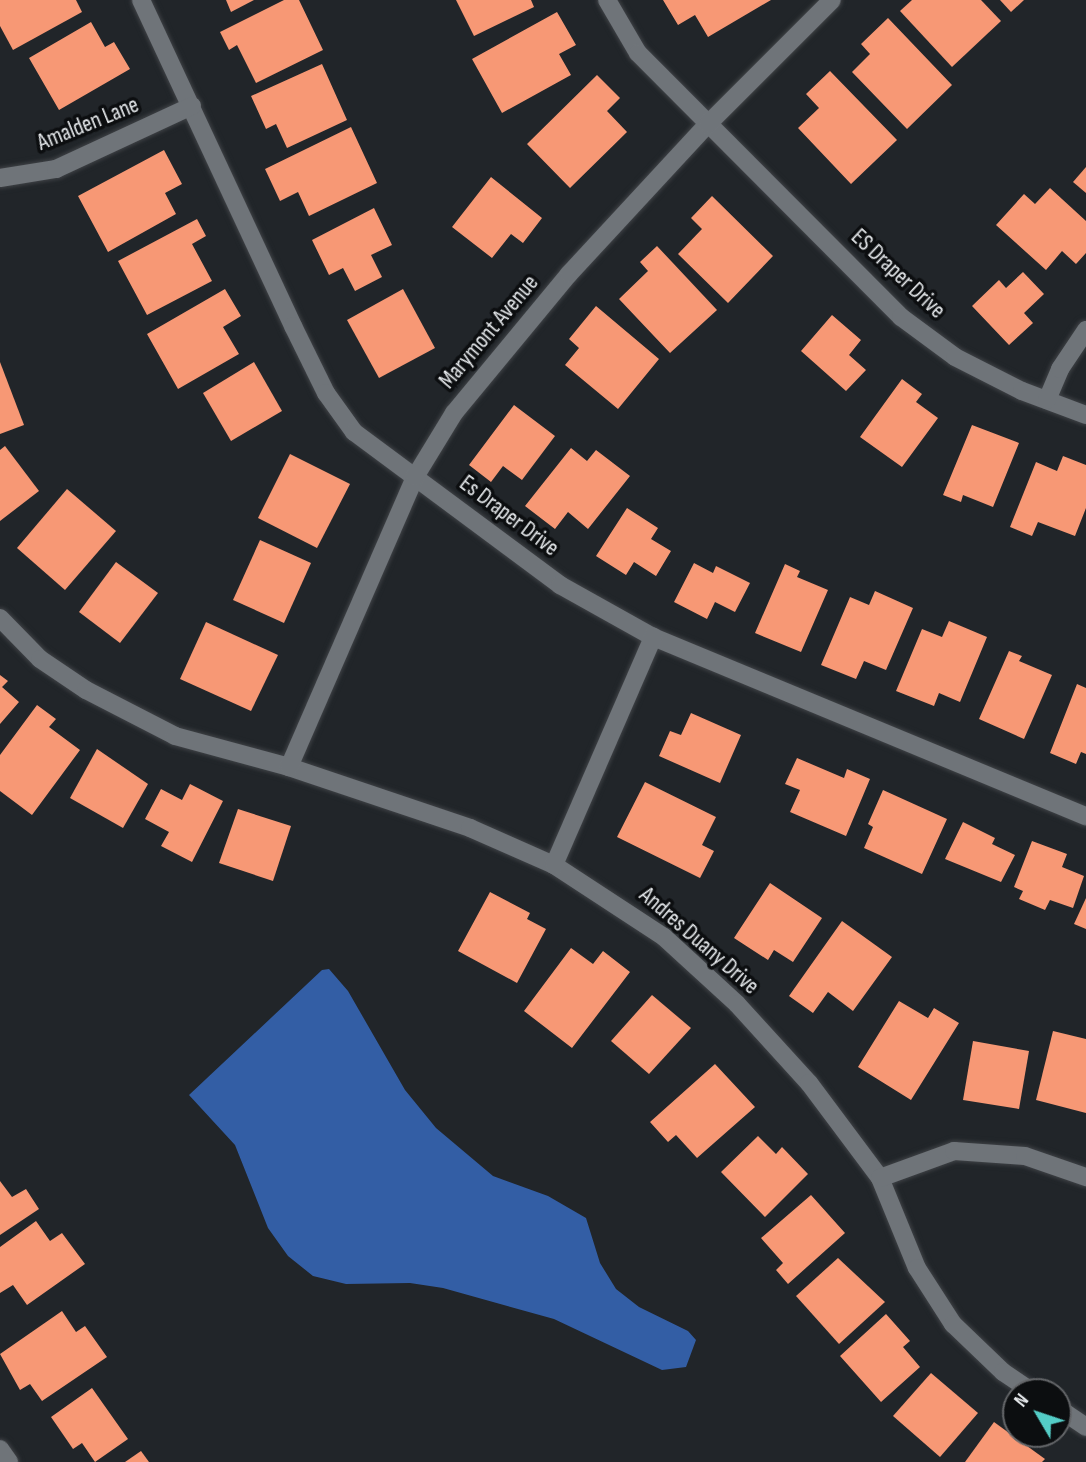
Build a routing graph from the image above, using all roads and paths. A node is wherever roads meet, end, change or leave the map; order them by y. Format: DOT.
graph roads {
  1 [pos="141,0"];
  2 [pos="607,0"];
  3 [pos="832,0"];
  4 [pos="192,106"];
  5 [pos="708,124"];
  6 [pos="0,178"];
  7 [pos="1086,330"];
  8 [pos="1047,400"];
  9 [pos="1086,415"];
  10 [pos="415,477"];
  11 [pos="0,618"];
  12 [pos="653,637"];
  13 [pos="289,766"];
  14 [pos="1086,816"];
  15 [pos="554,864"];
  16 [pos="1086,1177"];
  17 [pos="880,1178"];
  18 [pos="1011,1378"];
  19 [pos="0,1449"];
  20 [pos="9,1462"];
  1 -- 4 [label="street, Es Draper Drive"];
  2 -- 5 [label="street, ES Draper Drive"];
  3 -- 5 [label="street, Marymont Avenue"];
  4 -- 6 [label="street, Amalden Lane"];
  4 -- 10 [label="street, Es Draper Drive"];
  5 -- 8 [label="street, ES Draper Drive"];
  5 -- 10 [label="street, Marymont Avenue"];
  7 -- 8 [label="street"];
  8 -- 9 [label="street, ES Draper Drive"];
  10 -- 12 [label="street, Es Draper Drive"];
  10 -- 13 [label="street, Marymont Avenue"];
  11 -- 13 [label="street, Andres Duany Drive"];
  12 -- 14 [label="street, Es Draper Drive"];
  12 -- 15 [label="street"];
  13 -- 15 [label="street, Andres Duany Drive"];
  15 -- 17 [label="street, Andres Duany Drive"];
  16 -- 17 [label="street"];
  17 -- 18 [label="street, Andres Duany Drive"];
  19 -- 20 [label="street"];
}
